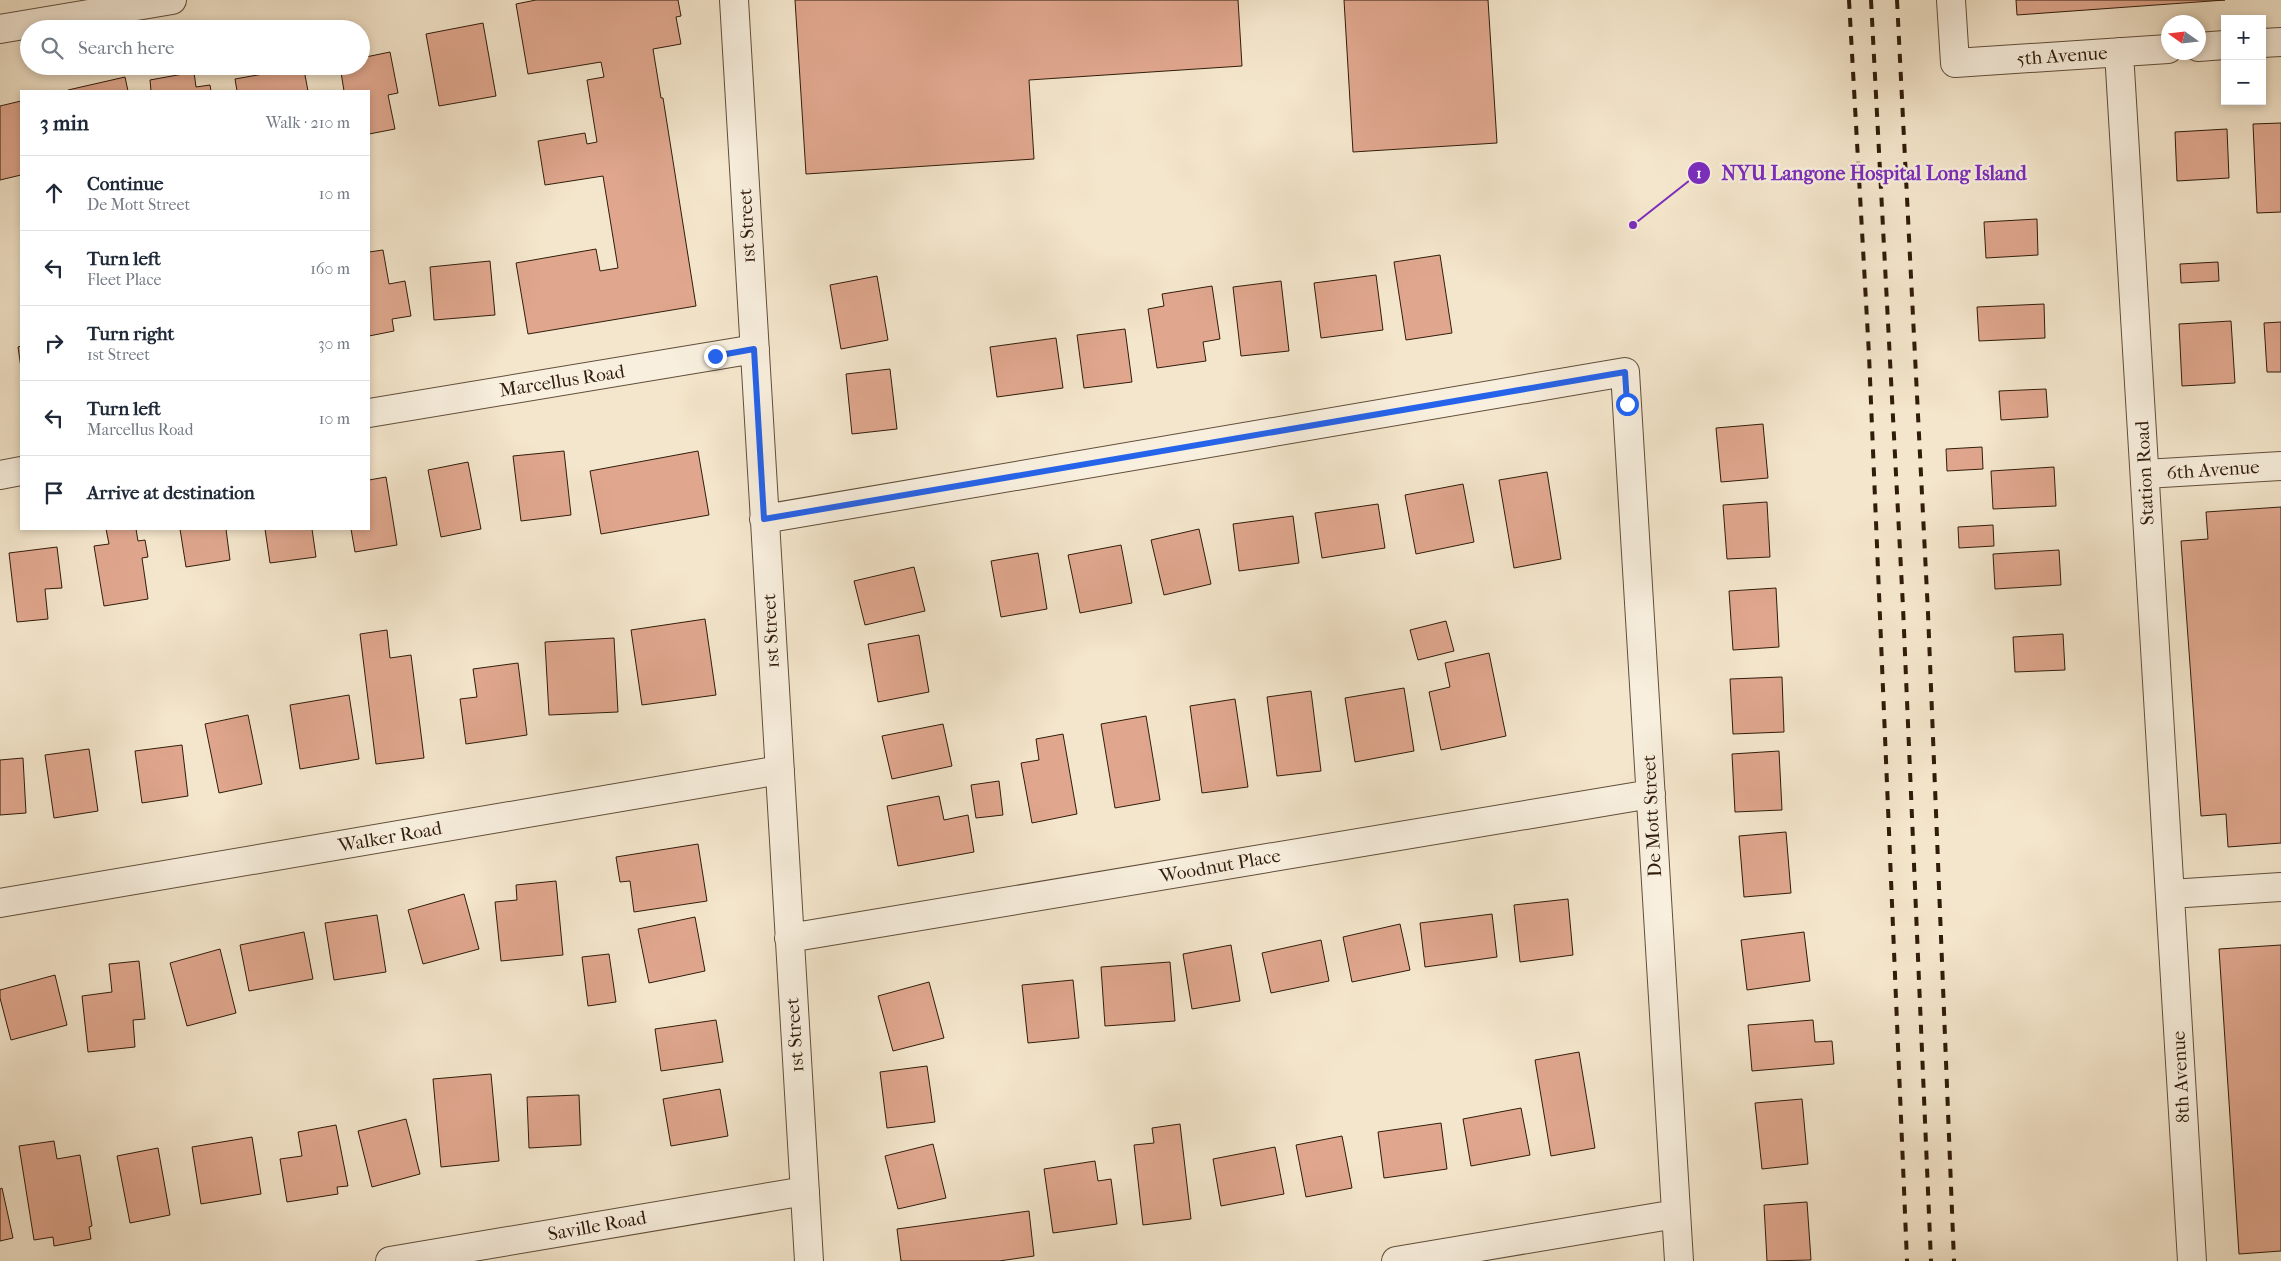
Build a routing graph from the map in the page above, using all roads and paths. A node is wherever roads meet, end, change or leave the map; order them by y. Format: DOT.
graph roads {
  1 [pos="172,0"];
  2 [pos="734,0"];
  3 [pos="1951,0"];
  4 [pos="53,20"];
  5 [pos="20,26"];
  6 [pos="0,29"];
  7 [pos="2281,42"];
  8 [pos="2266,43"];
  9 [pos="2221,45"];
  10 [pos="2206,46"];
  11 [pos="2161,49"];
  12 [pos="2119,52"];
  13 [pos="754,349"];
  14 [pos="370,413"];
  15 [pos="2281,466"];
  16 [pos="20,471"];
  17 [pos="2145,474"];
  18 [pos="0,475"];
  19 [pos="764,519"];
  20 [pos="780,770"];
  21 [pos="1651,794"];
  22 [pos="2281,887"];
  23 [pos="2170,894"];
  24 [pos="0,903"];
  25 [pos="789,938"];
  26 [pos="805,1191"];
  27 [pos="1676,1214"];
  28 [pos="390,1261"];
  29 [pos="809,1261"];
  30 [pos="1396,1261"];
  31 [pos="1679,1261"];
  32 [pos="2192,1261"];
  1 -- 4 [label="street"];
  2 -- 13 [label="street, 1st Street"];
  3 -- 12 [label="street, 5th Avenue"];
  5 -- 6 [label="street"];
  7 -- 8 [label="street"];
  9 -- 10 [label="street"];
  11 -- 12 [label="street, 5th Avenue"];
  12 -- 17 [label="street, Station Road"];
  13 -- 14 [label="street, Marcellus Road"];
  13 -- 19 [label="street, 1st Street"];
  15 -- 17 [label="street, 6th Avenue"];
  16 -- 18 [label="street"];
  17 -- 23 [label="street, Station Road"];
  19 -- 20 [label="street, 1st Street"];
  19 -- 21 [label="street, De Mott Street"];
  20 -- 24 [label="street, Walker Road"];
  20 -- 25 [label="street, 1st Street"];
  21 -- 25 [label="street, Woodnut Place"];
  21 -- 27 [label="street, De Mott Street"];
  22 -- 23 [label="street"];
  23 -- 32 [label="street, 8th Avenue"];
  25 -- 26 [label="street, 1st Street"];
  26 -- 28 [label="street, Saville Road"];
  26 -- 29 [label="street, 1st Street"];
  27 -- 30 [label="street"];
  27 -- 31 [label="street, De Mott Street"];
}
